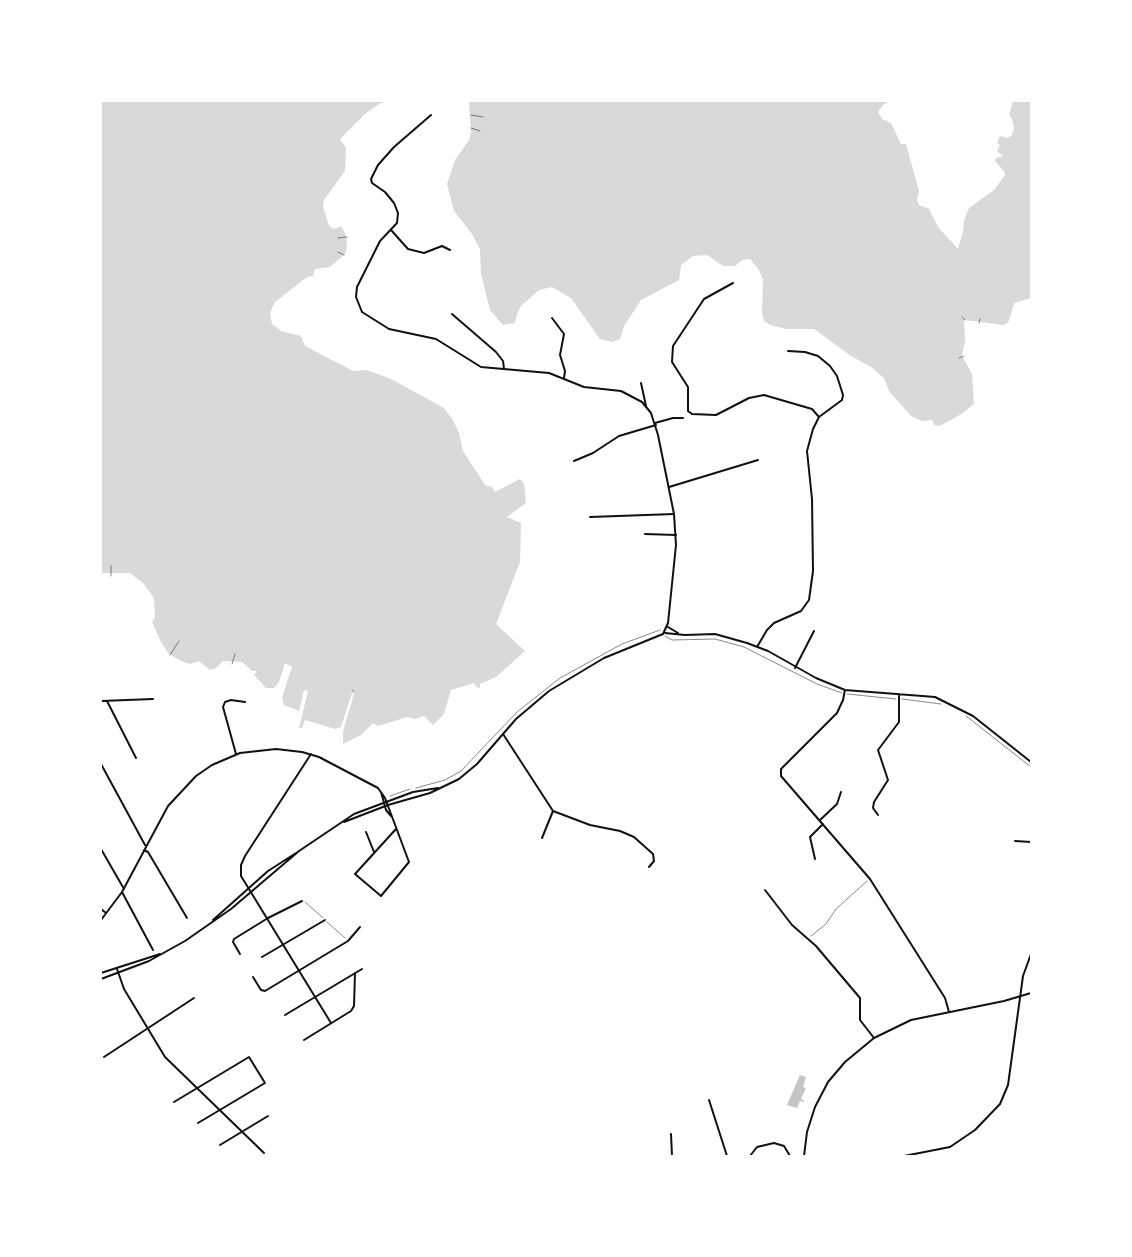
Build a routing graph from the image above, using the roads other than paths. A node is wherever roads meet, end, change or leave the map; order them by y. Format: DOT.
graph roads {
  1 [pos="431,115"];
  2 [pos="390,230"];
  3 [pos="450,250"];
  4 [pos="733,283"];
  5 [pos="452,314"];
  6 [pos="552,318"];
  7 [pos="788,351"];
  8 [pos="504,368"];
  9 [pos="564,378"];
  10 [pos="641,383"];
  11 [pos="646,406"];
  12 [pos="819,417"];
  13 [pos="683,418"];
  14 [pos="656,424"];
  15 [pos="758,460"];
  16 [pos="574,461"];
  17 [pos="669,487"];
  18 [pos="674,514"];
  19 [pos="590,517"];
  20 [pos="645,534"];
  21 [pos="676,534"];
  22 [pos="668,627"];
  23 [pos="814,631"];
  24 [pos="665,633"];
  25 [pos="680,634"];
  26 [pos="757,647"];
  27 [pos="795,668"];
  28 [pos="845,690"];
  29 [pos="899,694"];
  30 [pos="153,699"];
  31 [pos="101,701"];
  32 [pos="107,701"];
  33 [pos="245,702"];
  34 [pos="503,734"];
  35 [pos="311,754"];
  36 [pos="236,755"];
  37 [pos="136,758"];
  38 [pos="1031,762"];
  39 [pos="101,764"];
  40 [pos="440,788"];
  41 [pos="381,792"];
  42 [pos="841,792"];
  43 [pos="386,801"];
  44 [pos="383,802"];
  45 [pos="388,805"];
  46 [pos="384,806"];
  47 [pos="553,811"];
  48 [pos="878,815"];
  49 [pos="391,816"];
  50 [pos="820,820"];
  51 [pos="344,822"];
  52 [pos="823,824"];
  53 [pos="396,829"];
  54 [pos="366,832"];
  55 [pos="542,838"];
  56 [pos="1014,841"];
  57 [pos="1031,842"];
  58 [pos="146,845"];
  59 [pos="101,848"];
  60 [pos="144,850"];
  61 [pos="299,851"];
  62 [pos="374,852"];
  63 [pos="816,859"];
  64 [pos="649,867"];
  65 [pos="248,888"];
  66 [pos="123,890"];
  67 [pos="765,890"];
  68 [pos="252,892"];
  69 [pos="302,900"];
  70 [pos="101,910"];
  71 [pos="106,914"];
  72 [pos="187,918"];
  73 [pos="268,918"];
  74 [pos="101,920"];
  75 [pos="325,920"];
  76 [pos="211,922"];
  77 [pos="360,927"];
  78 [pos="284,944"];
  79 [pos="153,950"];
  80 [pos="165,952"];
  81 [pos="240,954"];
  82 [pos="1031,954"];
  83 [pos="262,957"];
  84 [pos="117,969"];
  85 [pos="362,969"];
  86 [pos="300,970"];
  87 [pos="101,973"];
  88 [pos="355,973"];
  89 [pos="118,974"];
  90 [pos="253,977"];
  91 [pos="101,979"];
  92 [pos="1031,993"];
  93 [pos="1020,996"];
  94 [pos="316,997"];
  95 [pos="194,998"];
  96 [pos="949,1012"];
  97 [pos="285,1016"];
  98 [pos="331,1023"];
  99 [pos="146,1028"];
  100 [pos="874,1038"];
  101 [pos="304,1040"];
  102 [pos="104,1057"];
  103 [pos="196,1088"];
  104 [pos="709,1100"];
  105 [pos="174,1102"];
  106 [pos="220,1111"];
  107 [pos="268,1116"];
  108 [pos="198,1123"];
  109 [pos="242,1132"];
  110 [pos="671,1134"];
  111 [pos="220,1145"];
  112 [pos="264,1154"];
  113 [pos="672,1156"];
  114 [pos="726,1156"];
  115 [pos="750,1156"];
  116 [pos="790,1156"];
  117 [pos="804,1156"];
  118 [pos="904,1156"];
  1 -- 2 [label="street"];
  2 -- 3 [label="street"];
  2 -- 8 [label="street"];
  4 -- 12 [label="street"];
  5 -- 8 [label="street"];
  6 -- 9 [label="street"];
  7 -- 12 [label="street"];
  8 -- 9 [label="street"];
  9 -- 11 [label="street"];
  10 -- 11 [label="street"];
  11 -- 14 [label="street"];
  12 -- 26 [label="street"];
  13 -- 14 [label="street"];
  14 -- 16 [label="street"];
  14 -- 17 [label="street"];
  15 -- 17 [label="street"];
  17 -- 18 [label="street"];
  18 -- 19 [label="street"];
  18 -- 21 [label="street"];
  20 -- 21 [label="street"];
  21 -- 22 [label="street"];
  22 -- 24 [label="street"];
  22 -- 25 [label="street"];
  23 -- 27 [label="street"];
  24 -- 25 [label="street"];
  24 -- 34 [label="street"];
  25 -- 26 [label="street"];
  26 -- 27 [label="street"];
  27 -- 28 [label="street"];
  28 -- 29 [label="street"];
  28 -- 50 [label="street"];
  29 -- 38 [label="street"];
  29 -- 48 [label="street"];
  30 -- 32 [label="street"];
  31 -- 32 [label="street"];
  32 -- 37 [label="street"];
  33 -- 36 [label="street"];
  34 -- 40 [label="street"];
  34 -- 47 [label="street"];
  35 -- 36 [label="street"];
  35 -- 41 [label="street"];
  35 -- 65 [label="street"];
  36 -- 58 [label="street"];
  39 -- 58 [label="street"];
  40 -- 43 [label="street"];
  40 -- 45 [label="street"];
  41 -- 43 [label="street"];
  41 -- 44 [label="street"];
  42 -- 50 [label="street"];
  43 -- 44 [label="street"];
  43 -- 45 [label="street"];
  44 -- 46 [label="street"];
  44 -- 51 [label="street"];
  45 -- 46 [label="street"];
  45 -- 49 [label="street"];
  46 -- 49 [label="street"];
  46 -- 51 [label="street"];
  47 -- 55 [label="street"];
  47 -- 64 [label="street"];
  49 -- 53 [label="street"];
  50 -- 52 [label="street"];
  51 -- 61 [label="street"];
  52 -- 63 [label="street"];
  52 -- 96 [label="street"];
  53 -- 62 [label="street"];
  53 -- 62 [label="street"];
  54 -- 62 [label="street"];
  56 -- 57 [label="street"];
  58 -- 60 [label="street"];
  59 -- 66 [label="street"];
  60 -- 66 [label="street"];
  60 -- 72 [label="street"];
  61 -- 65 [label="street"];
  61 -- 68 [label="street"];
  65 -- 68 [label="street"];
  65 -- 76 [label="street"];
  66 -- 71 [label="street"];
  66 -- 79 [label="street"];
  67 -- 100 [label="street"];
  68 -- 73 [label="street"];
  68 -- 76 [label="street"];
  69 -- 73 [label="street"];
  70 -- 71 [label="street"];
  71 -- 74 [label="street"];
  73 -- 78 [label="street"];
  73 -- 81 [label="street"];
  75 -- 78 [label="street"];
  76 -- 80 [label="street"];
  77 -- 86 [label="street"];
  78 -- 83 [label="street"];
  78 -- 86 [label="street"];
  80 -- 84 [label="street"];
  80 -- 89 [label="street"];
  82 -- 93 [label="street"];
  84 -- 87 [label="street"];
  84 -- 89 [label="street"];
  85 -- 88 [label="street"];
  86 -- 90 [label="street"];
  86 -- 94 [label="street"];
  88 -- 94 [label="street"];
  88 -- 98 [label="street"];
  89 -- 91 [label="street"];
  89 -- 99 [label="street"];
  92 -- 93 [label="street"];
  93 -- 96 [label="street"];
  93 -- 118 [label="street"];
  94 -- 97 [label="street"];
  94 -- 98 [label="street"];
  95 -- 99 [label="street"];
  96 -- 100 [label="street"];
  98 -- 101 [label="street"];
  99 -- 102 [label="street"];
  99 -- 103 [label="street"];
  100 -- 117 [label="street"];
  103 -- 105 [label="street"];
  103 -- 106 [label="street"];
  103 -- 106 [label="street"];
  104 -- 114 [label="street"];
  106 -- 108 [label="street"];
  106 -- 109 [label="street"];
  107 -- 109 [label="street"];
  109 -- 111 [label="street"];
  109 -- 112 [label="street"];
  110 -- 113 [label="street"];
  115 -- 116 [label="street"];
}
